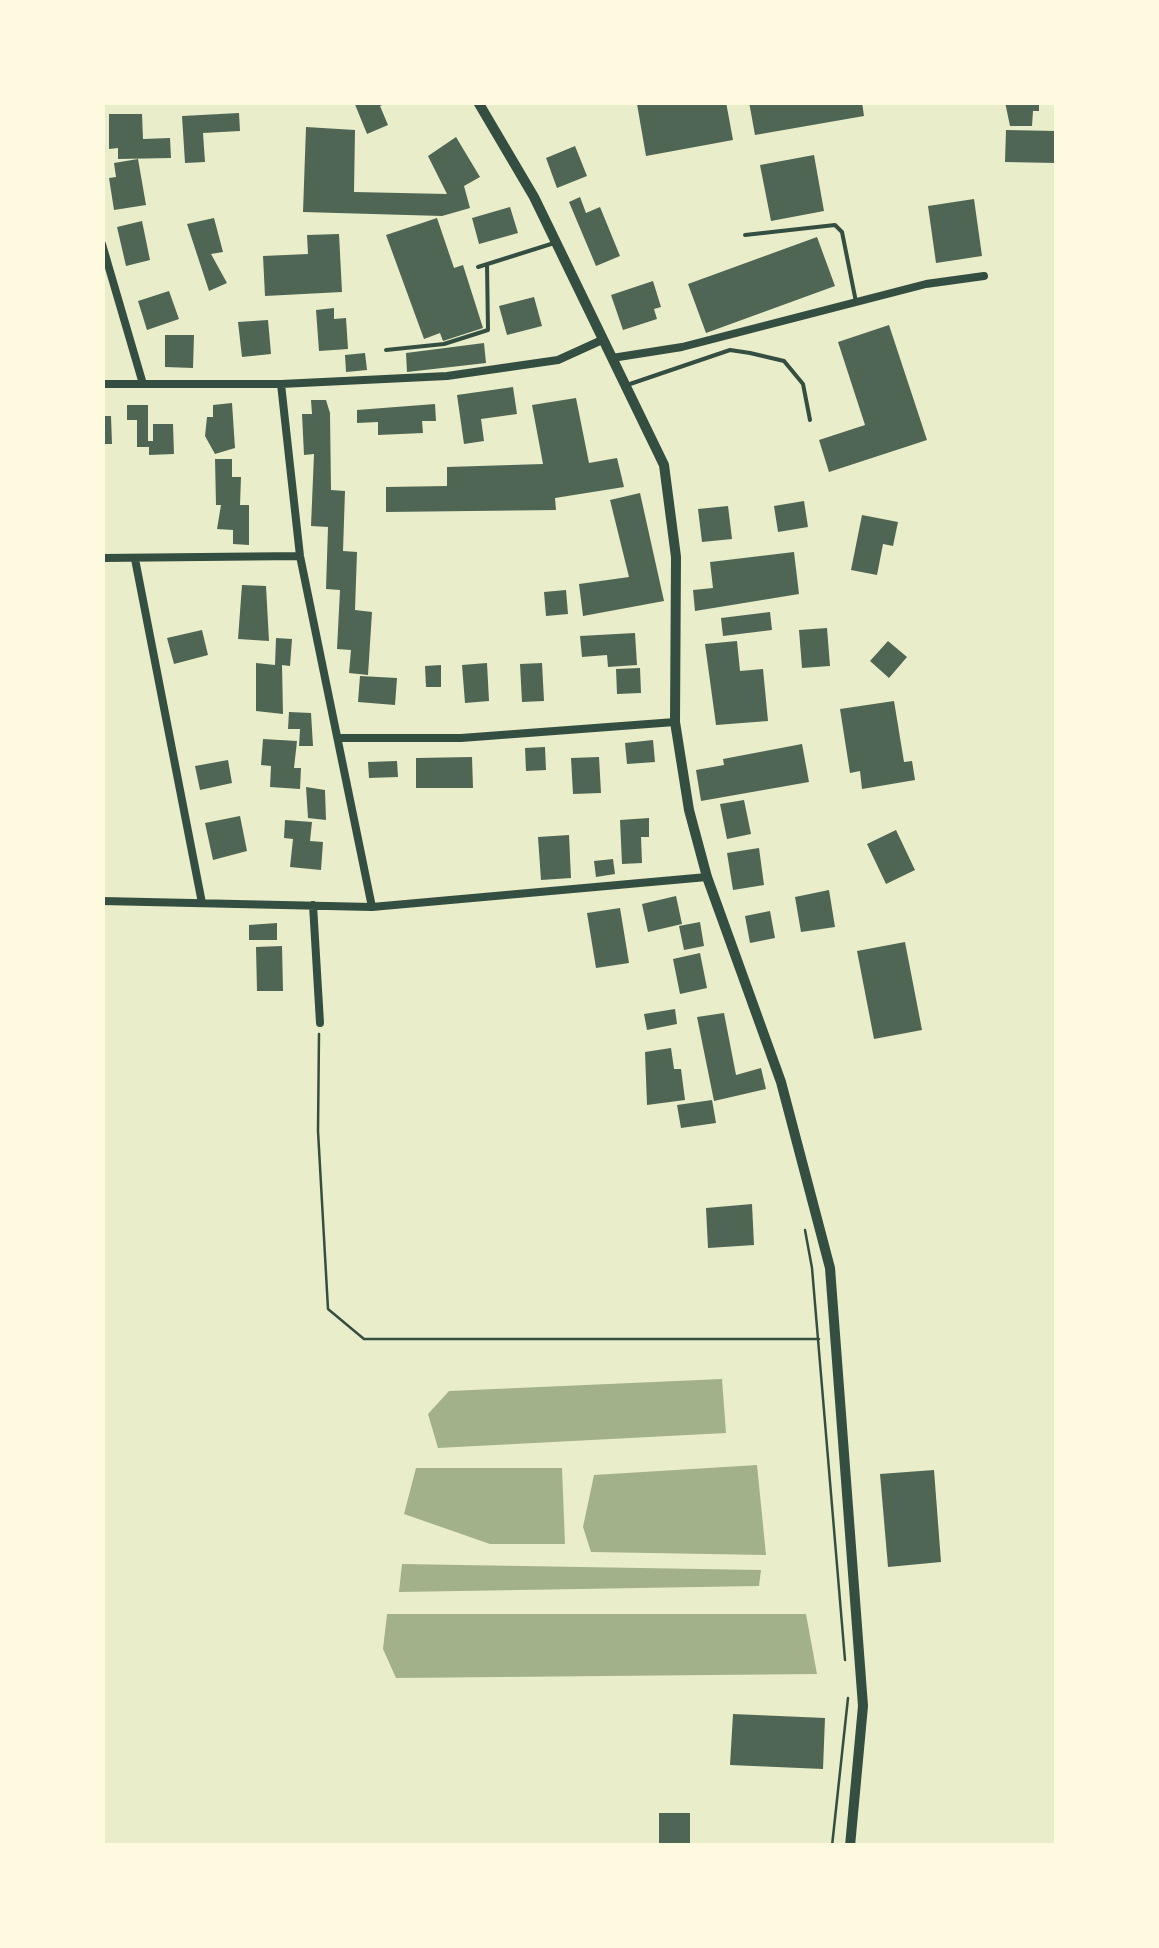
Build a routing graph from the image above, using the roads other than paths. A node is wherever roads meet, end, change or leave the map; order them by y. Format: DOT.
graph roads {
  1 [pos="478,102"];
  2 [pos="745,235"];
  3 [pos="556,242"];
  4 [pos="102,244"];
  5 [pos="487,264"];
  6 [pos="478,267"];
  7 [pos="984,276"];
  8 [pos="856,302"];
  9 [pos="602,340"];
  10 [pos="386,350"];
  11 [pos="612,358"];
  12 [pos="102,384"];
  13 [pos="144,384"];
  14 [pos="281,384"];
  15 [pos="626,386"];
  16 [pos="810,420"];
  17 [pos="300,556"];
  18 [pos="102,558"];
  19 [pos="135,558"];
  20 [pos="675,722"];
  21 [pos="340,738"];
  22 [pos="707,877"];
  23 [pos="102,901"];
  24 [pos="202,903"];
  25 [pos="313,905"];
  26 [pos="372,907"];
  27 [pos="320,1023"];
  28 [pos="850,1846"];
  1 -- 3 [label="street"];
  2 -- 8 [label="lane"];
  3 -- 5 [label="lane"];
  3 -- 9 [label="street"];
  4 -- 13 [label="street"];
  5 -- 6 [label="lane"];
  5 -- 10 [label="lane"];
  7 -- 8 [label="street"];
  8 -- 11 [label="street"];
  9 -- 11 [label="street"];
  9 -- 14 [label="street"];
  11 -- 15 [label="street"];
  12 -- 13 [label="street"];
  13 -- 14 [label="street"];
  14 -- 17 [label="street"];
  15 -- 16 [label="lane"];
  15 -- 20 [label="street"];
  17 -- 19 [label="street"];
  17 -- 21 [label="street"];
  18 -- 19 [label="street"];
  19 -- 24 [label="street"];
  20 -- 21 [label="street"];
  20 -- 22 [label="street"];
  21 -- 26 [label="street"];
  22 -- 26 [label="street"];
  22 -- 28 [label="street"];
  23 -- 24 [label="street"];
  24 -- 25 [label="street"];
  25 -- 26 [label="street"];
  25 -- 27 [label="street"];
}
